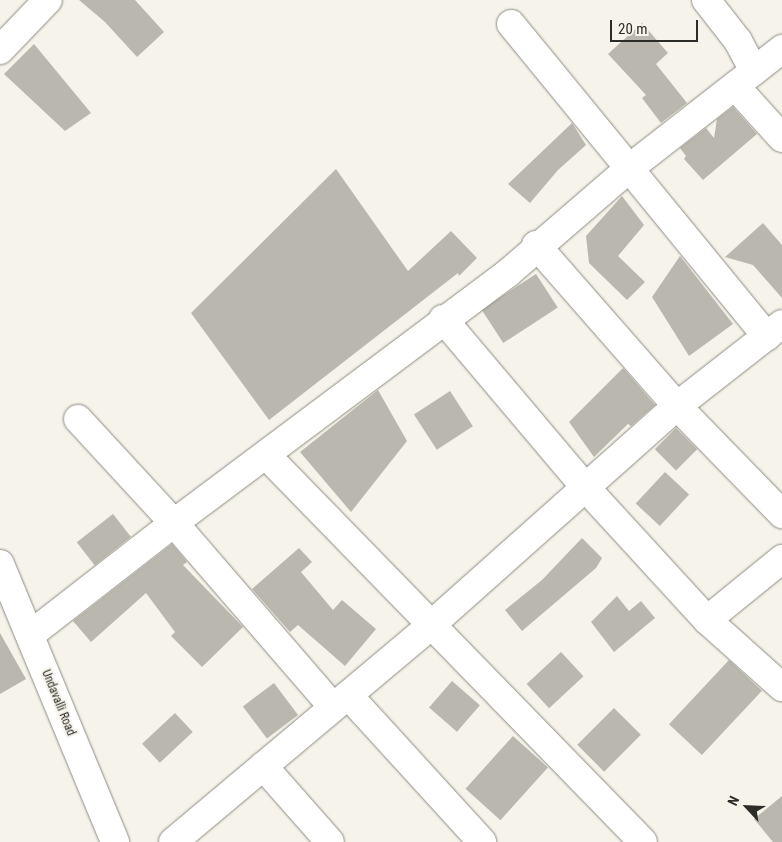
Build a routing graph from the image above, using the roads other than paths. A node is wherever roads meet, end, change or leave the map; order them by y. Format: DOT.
graph roads {
  1 [pos="48,0"];
  2 [pos="706,0"];
  3 [pos="511,24"];
  4 [pos="3,40"];
  5 [pos="782,49"];
  6 [pos="745,79"];
  7 [pos="782,138"];
  8 [pos="631,167"];
  9 [pos="536,245"];
  10 [pos="443,319"];
  11 [pos="774,331"];
  12 [pos="677,406"];
  13 [pos="78,419"];
  14 [pos="266,455"];
  15 [pos="586,488"];
  16 [pos="782,514"];
  17 [pos="174,523"];
  18 [pos="782,560"];
  19 [pos="0,564"];
  20 [pos="707,620"];
  21 [pos="430,626"];
  22 [pos="30,635"];
  23 [pos="782,686"];
  24 [pos="340,701"];
  25 [pos="263,766"];
  26 [pos="115,842"];
  27 [pos="173,842"];
  28 [pos="330,842"];
  29 [pos="482,842"];
  30 [pos="643,842"];
  1 -- 4 [label="street"];
  2 -- 6 [label="street"];
  3 -- 8 [label="street"];
  5 -- 6 [label="street"];
  6 -- 7 [label="street"];
  6 -- 8 [label="street"];
  8 -- 9 [label="street"];
  8 -- 11 [label="street"];
  9 -- 10 [label="street"];
  9 -- 12 [label="street"];
  10 -- 14 [label="street"];
  10 -- 15 [label="street"];
  11 -- 12 [label="street"];
  12 -- 15 [label="street"];
  12 -- 16 [label="street"];
  13 -- 17 [label="street"];
  14 -- 17 [label="street"];
  14 -- 21 [label="street"];
  15 -- 20 [label="street"];
  15 -- 21 [label="street"];
  17 -- 22 [label="street"];
  17 -- 24 [label="street"];
  18 -- 20 [label="street"];
  19 -- 22 [label="street, Undavalli Road"];
  20 -- 23 [label="street"];
  21 -- 24 [label="street"];
  21 -- 30 [label="street"];
  22 -- 26 [label="street, Undavalli Road"];
  24 -- 25 [label="street"];
  24 -- 29 [label="street"];
  25 -- 27 [label="street"];
  25 -- 28 [label="street"];
}
